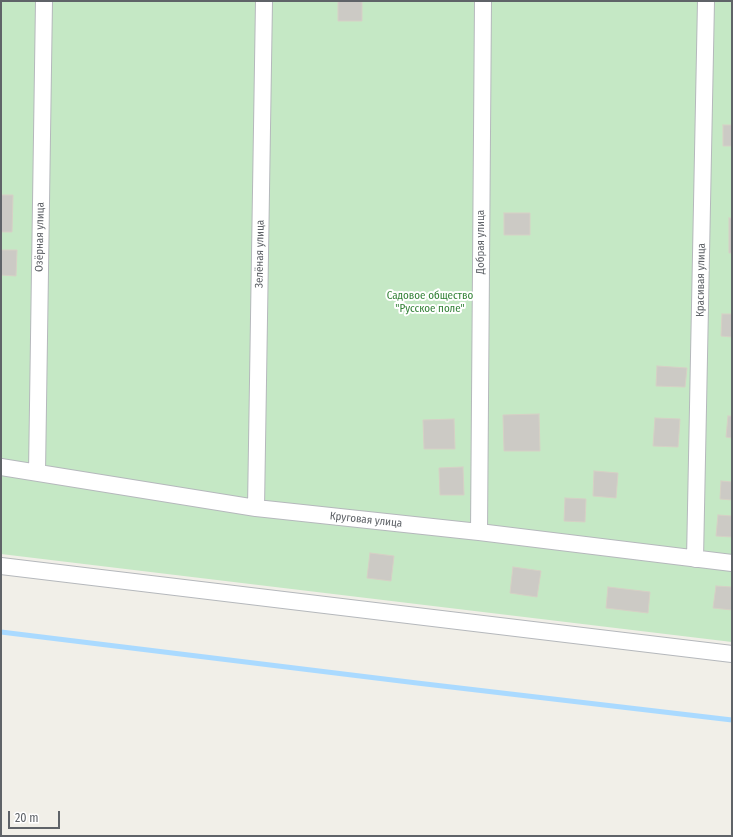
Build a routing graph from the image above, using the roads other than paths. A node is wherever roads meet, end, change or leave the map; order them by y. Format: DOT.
graph roads {
  1 [pos="44,1"];
  2 [pos="264,1"];
  3 [pos="482,1"];
  4 [pos="706,1"];
  5 [pos="1,467"];
  6 [pos="37,472"];
  7 [pos="256,508"];
  8 [pos="479,532"];
  9 [pos="695,559"];
  10 [pos="732,563"];
  11 [pos="1,566"];
  12 [pos="732,654"];
  1 -- 6 [label="street, Озёрная улица"];
  2 -- 7 [label="street, Зелёная улица"];
  3 -- 8 [label="street, Добрая улица"];
  4 -- 9 [label="street, Красивая улица"];
  5 -- 6 [label="street, Круговая улица"];
  6 -- 7 [label="street, Круговая улица"];
  7 -- 8 [label="street, Круговая улица"];
  8 -- 9 [label="street, Круговая улица"];
  9 -- 10 [label="street, Круговая улица"];
  11 -- 12 [label="street"];
}
